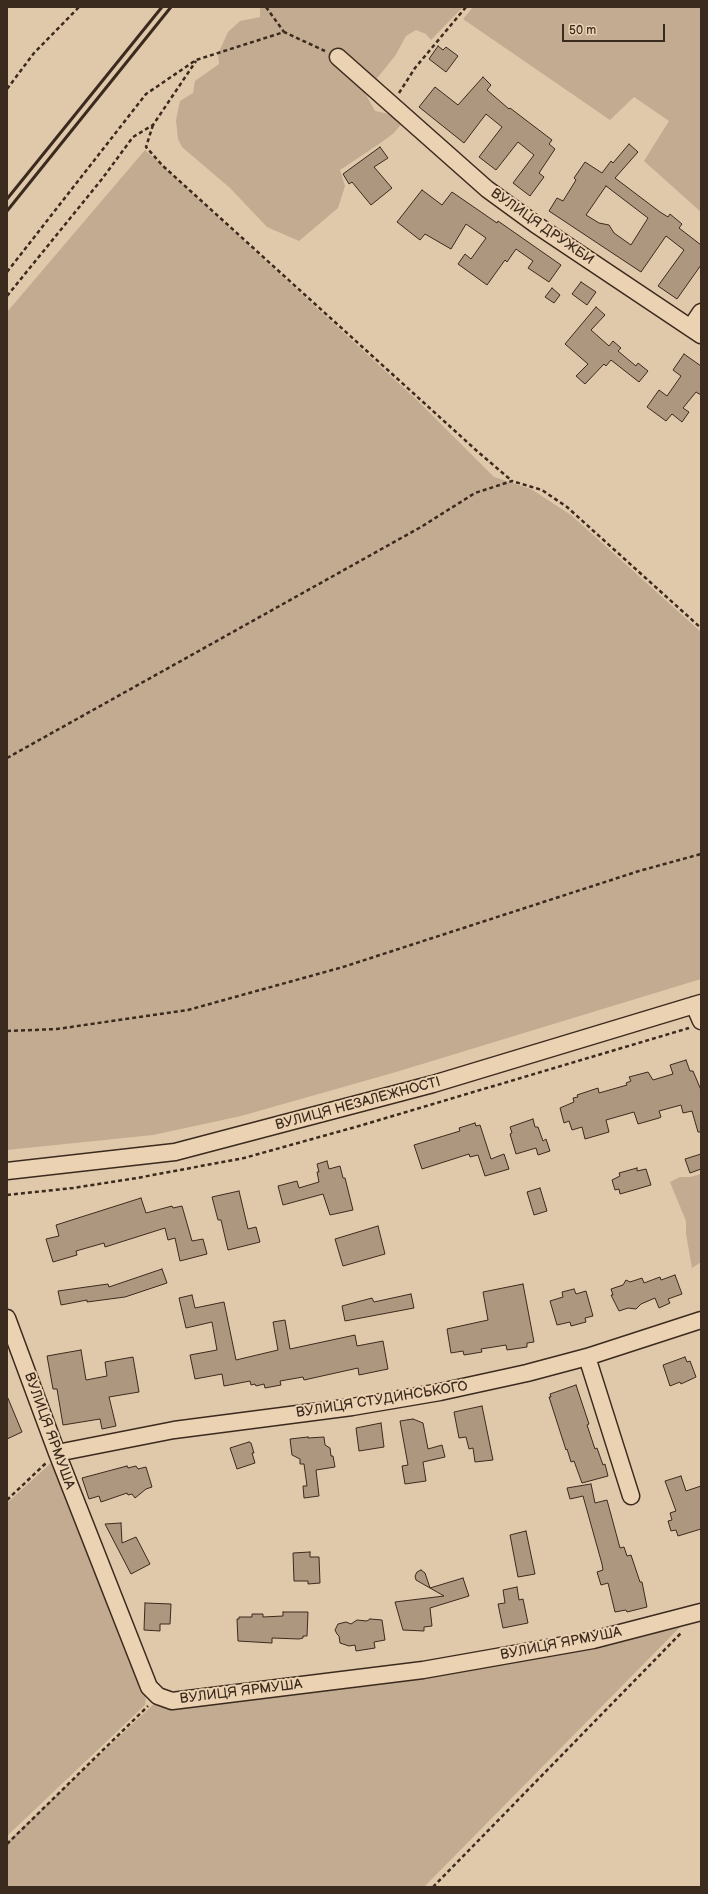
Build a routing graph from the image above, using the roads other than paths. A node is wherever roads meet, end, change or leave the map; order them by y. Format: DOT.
graph roads {
  1 [pos="338,57"];
  2 [pos="701,312"];
  3 [pos="696,331"];
  4 [pos="698,1004"];
  5 [pos="701,1021"];
  6 [pos="7,1171"];
  7 [pos="7,1318"];
  8 [pos="701,1320"];
  9 [pos="587,1357"];
  10 [pos="57,1453"];
  11 [pos="631,1496"];
  12 [pos="701,1612"];
  1 -- 3 [label="street, ВУЛИЦЯ ДРУЖБИ"];
  2 -- 3 [label="street"];
  4 -- 5 [label="street"];
  4 -- 6 [label="street, ВУЛИЦЯ НЕЗАЛЕЖНОСТІ"];
  7 -- 10 [label="street, ВУЛИЦЯ ЯРМУША"];
  8 -- 9 [label="street, ВУЛИЦЯ СТУДИНСЬКОГО"];
  9 -- 10 [label="street, ВУЛИЦЯ СТУДИНСЬКОГО"];
  9 -- 11 [label="street"];
  10 -- 12 [label="street, ВУЛИЦЯ ЯРМУША"];
}
